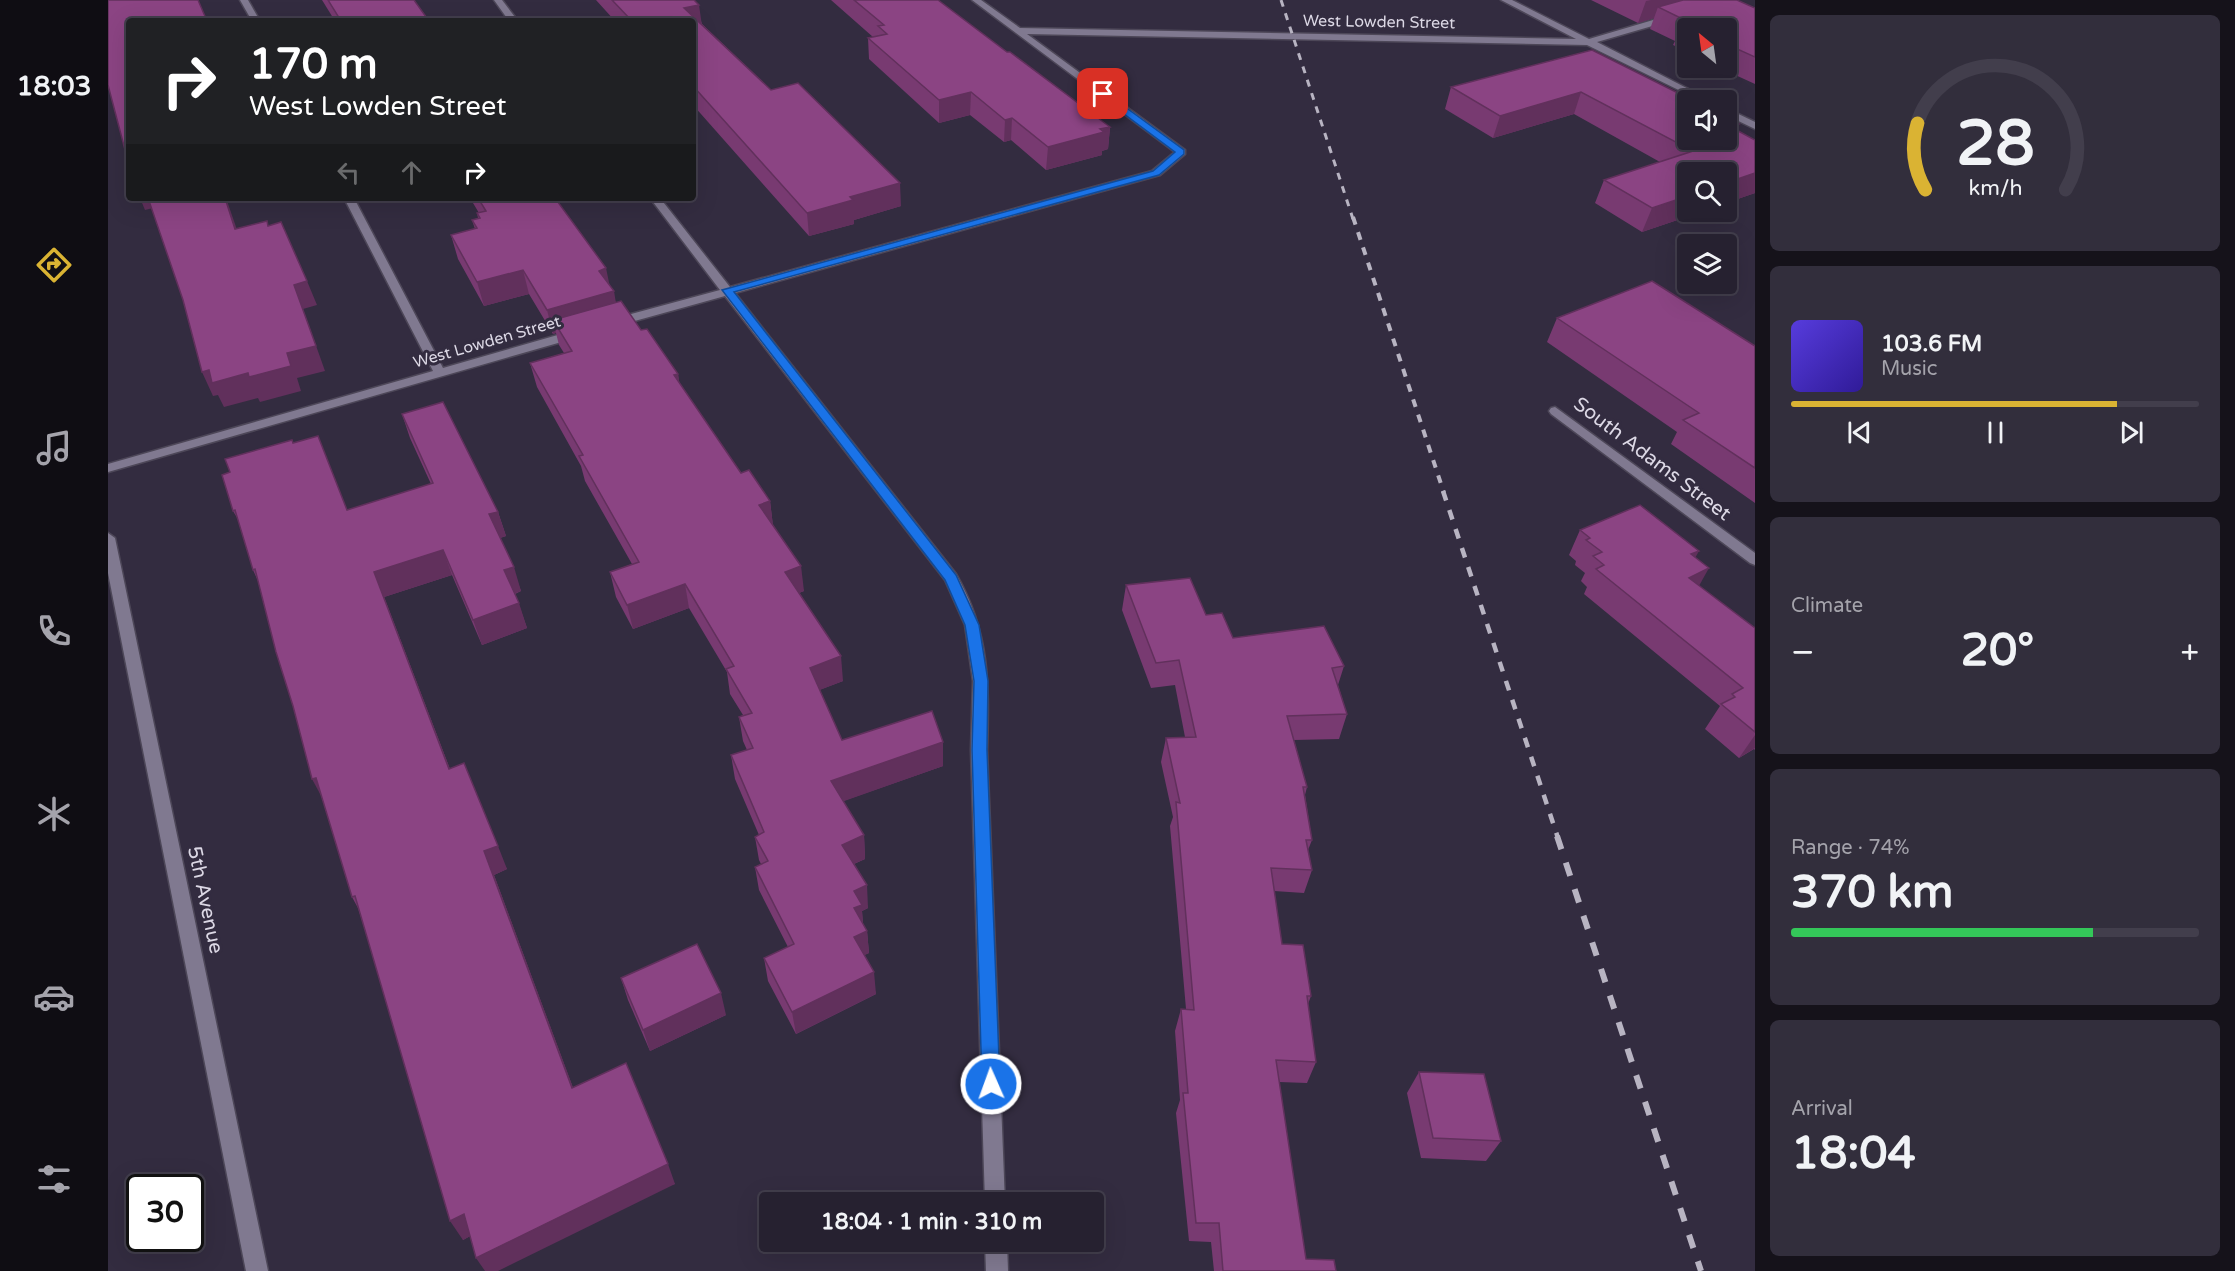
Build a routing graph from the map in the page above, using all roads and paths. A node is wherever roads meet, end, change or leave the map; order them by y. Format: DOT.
graph roads {
  1 [pos="244,0"];
  2 [pos="498,0"];
  3 [pos="976,0"];
  4 [pos="1505,0"];
  5 [pos="1678,16"];
  6 [pos="254,18"];
  7 [pos="512,18"];
  8 [pos="1018,31"];
  9 [pos="1588,42"];
  10 [pos="1685,90"];
  11 [pos="1737,117"];
  12 [pos="1755,126"];
  13 [pos="351,201"];
  14 [pos="657,201"];
  15 [pos="728,290"];
  16 [pos="440,373"];
  17 [pos="1555,411"];
  18 [pos="108,468"];
  19 [pos="108,538"];
  20 [pos="1755,560"];
  21 [pos="995,1192"];
  22 [pos="996,1252"];
  23 [pos="257,1271"];
  24 [pos="997,1271"];
  1 -- 6 [label="street"];
  2 -- 7 [label="street"];
  3 -- 8 [label="street"];
  4 -- 9 [label="street"];
  5 -- 9 [label="street, West Lowden Street"];
  8 -- 9 [label="street, West Lowden Street"];
  8 -- 15 [label="street, West Lowden Street"];
  9 -- 10 [label="street"];
  11 -- 12 [label="street"];
  13 -- 16 [label="street"];
  14 -- 15 [label="street"];
  15 -- 16 [label="street, West Lowden Street"];
  15 -- 21 [label="street"];
  16 -- 18 [label="street, West Lowden Street"];
  17 -- 20 [label="street, South Adams Street"];
  19 -- 23 [label="street, 5th Avenue"];
  22 -- 24 [label="street"];
}
